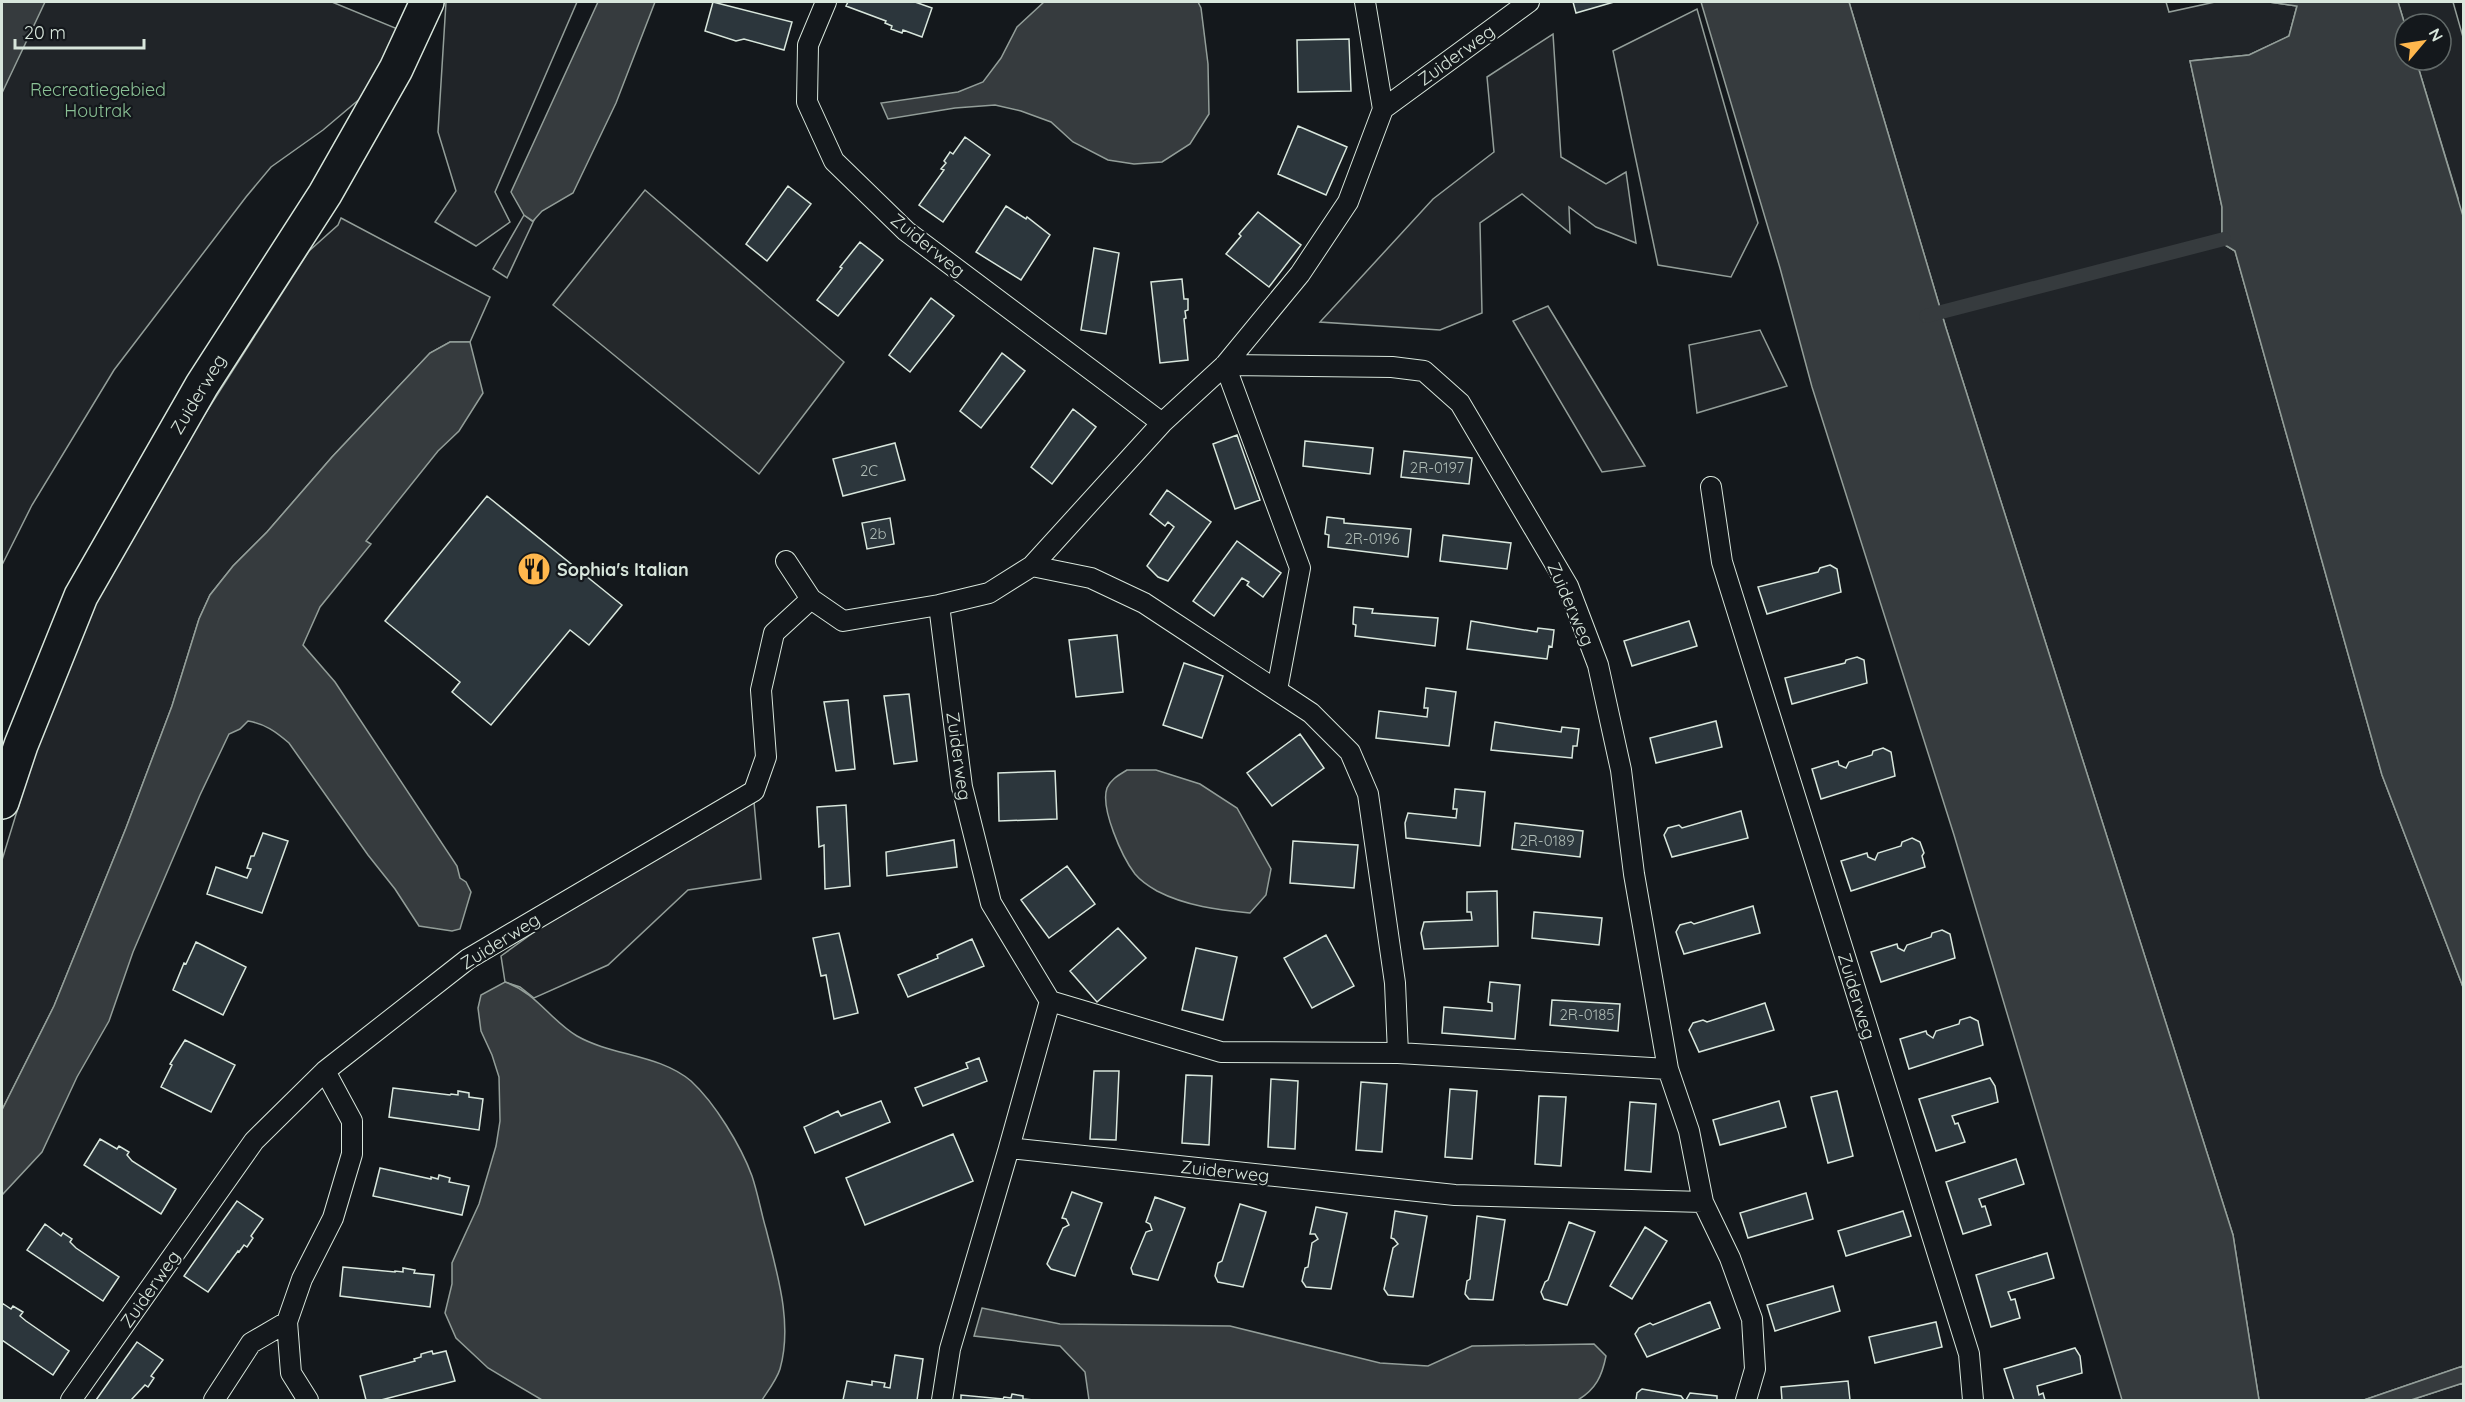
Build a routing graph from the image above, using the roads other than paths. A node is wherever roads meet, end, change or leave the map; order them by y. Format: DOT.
graph roads {
  1 [pos="427,2"];
  2 [pos="826,2"];
  3 [pos="1365,2"];
  4 [pos="1529,2"];
  5 [pos="1383,109"];
  6 [pos="1225,365"];
  7 [pos="1162,423"];
  8 [pos="1711,487"];
  9 [pos="786,561"];
  10 [pos="1032,566"];
  11 [pos="811,600"];
  12 [pos="939,605"];
  13 [pos="1277,690"];
  14 [pos="2,802"];
  15 [pos="1050,1001"];
  16 [pos="1398,1053"];
  17 [pos="1668,1070"];
  18 [pos="325,1071"];
  19 [pos="1009,1148"];
  20 [pos="1703,1202"];
  21 [pos="287,1322"];
  22 [pos="71,1401"];
  23 [pos="214,1401"];
  24 [pos="308,1401"];
  25 [pos="942,1401"];
  26 [pos="1746,1401"];
  27 [pos="1973,1401"];
  1 -- 14 [label="street, Zuiderweg"];
  2 -- 7 [label="lane, Zuiderweg"];
  3 -- 5 [label="lane"];
  4 -- 5 [label="lane, Zuiderweg"];
  5 -- 6 [label="lane"];
  6 -- 7 [label="lane"];
  6 -- 13 [label="lane"];
  6 -- 17 [label="lane, Zuiderweg"];
  7 -- 10 [label="lane"];
  8 -- 27 [label="lane, Zuiderweg"];
  9 -- 11 [label="lane"];
  10 -- 12 [label="lane"];
  10 -- 13 [label="lane"];
  11 -- 12 [label="lane"];
  11 -- 18 [label="lane, Zuiderweg"];
  12 -- 15 [label="lane, Zuiderweg"];
  13 -- 16 [label="lane"];
  15 -- 16 [label="lane"];
  15 -- 19 [label="lane"];
  16 -- 17 [label="lane"];
  17 -- 20 [label="lane, Zuiderweg"];
  18 -- 21 [label="lane"];
  18 -- 22 [label="lane, Zuiderweg"];
  19 -- 20 [label="lane, Zuiderweg"];
  19 -- 25 [label="lane"];
  20 -- 26 [label="lane, Zuiderweg"];
  21 -- 23 [label="lane"];
  21 -- 24 [label="lane"];
}
